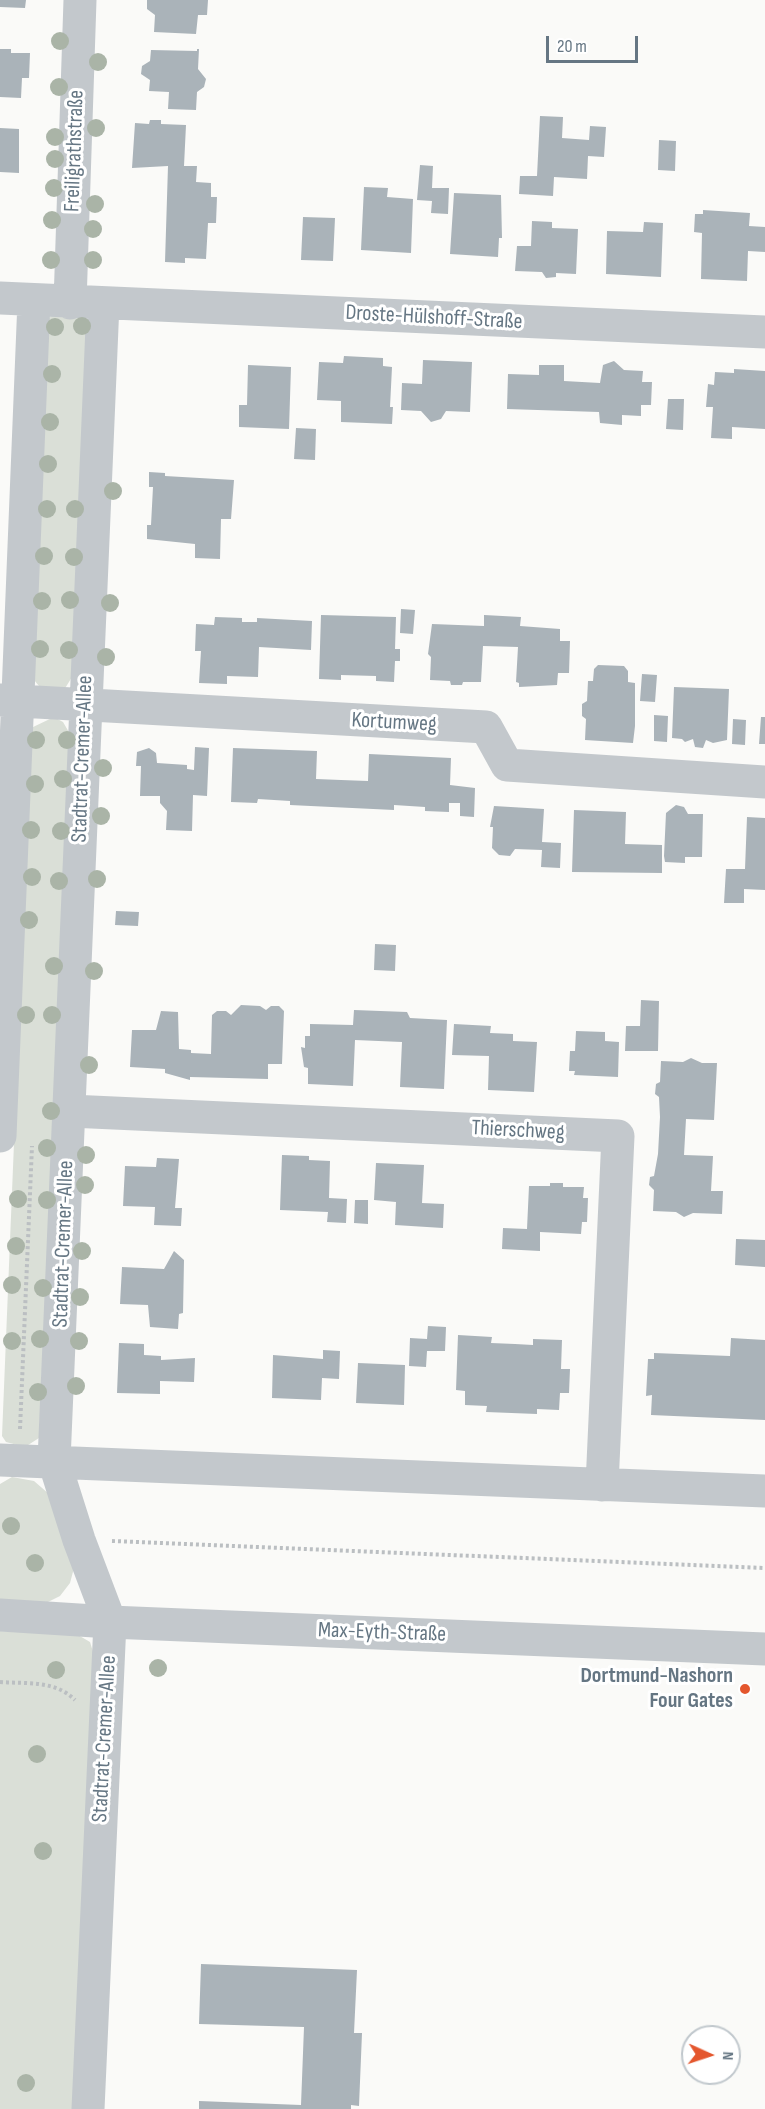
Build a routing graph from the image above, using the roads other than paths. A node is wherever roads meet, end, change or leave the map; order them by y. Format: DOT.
graph roads {
  1 [pos="80,0"];
  2 [pos="0,298"];
  3 [pos="34,301"];
  4 [pos="70,303"];
  5 [pos="103,303"];
  6 [pos="765,332"];
  7 [pos="10,700"];
  8 [pos="85,705"];
  9 [pos="765,782"];
  10 [pos="2,1019"];
  11 [pos="70,1111"];
  12 [pos="0,1136"];
  13 [pos="0,1460"];
  14 [pos="54,1461"];
  15 [pos="602,1485"];
  16 [pos="765,1491"];
  17 [pos="0,1615"];
  18 [pos="110,1622"];
  19 [pos="765,1649"];
  20 [pos="88,2109"];
  1 -- 4 [label="street, Freiligrathstraße"];
  2 -- 3 [label="street"];
  3 -- 4 [label="street"];
  3 -- 7 [label="street"];
  4 -- 5 [label="street"];
  5 -- 6 [label="street, Droste-Hülshoff-Straße"];
  5 -- 8 [label="street, Stadtrat-Cremer-Allee"];
  7 -- 8 [label="street, Kortumweg"];
  7 -- 10 [label="street"];
  8 -- 9 [label="street, Kortumweg"];
  8 -- 11 [label="street, Stadtrat-Cremer-Allee"];
  10 -- 12 [label="street"];
  11 -- 14 [label="street, Stadtrat-Cremer-Allee"];
  11 -- 15 [label="street, Thierschweg"];
  13 -- 14 [label="street"];
  14 -- 15 [label="street"];
  14 -- 18 [label="street, Stadtrat-Cremer-Allee"];
  15 -- 16 [label="street"];
  17 -- 18 [label="street, Max-Eyth-Straße"];
  18 -- 19 [label="street, Max-Eyth-Straße"];
  18 -- 20 [label="street, Stadtrat-Cremer-Allee"];
}
